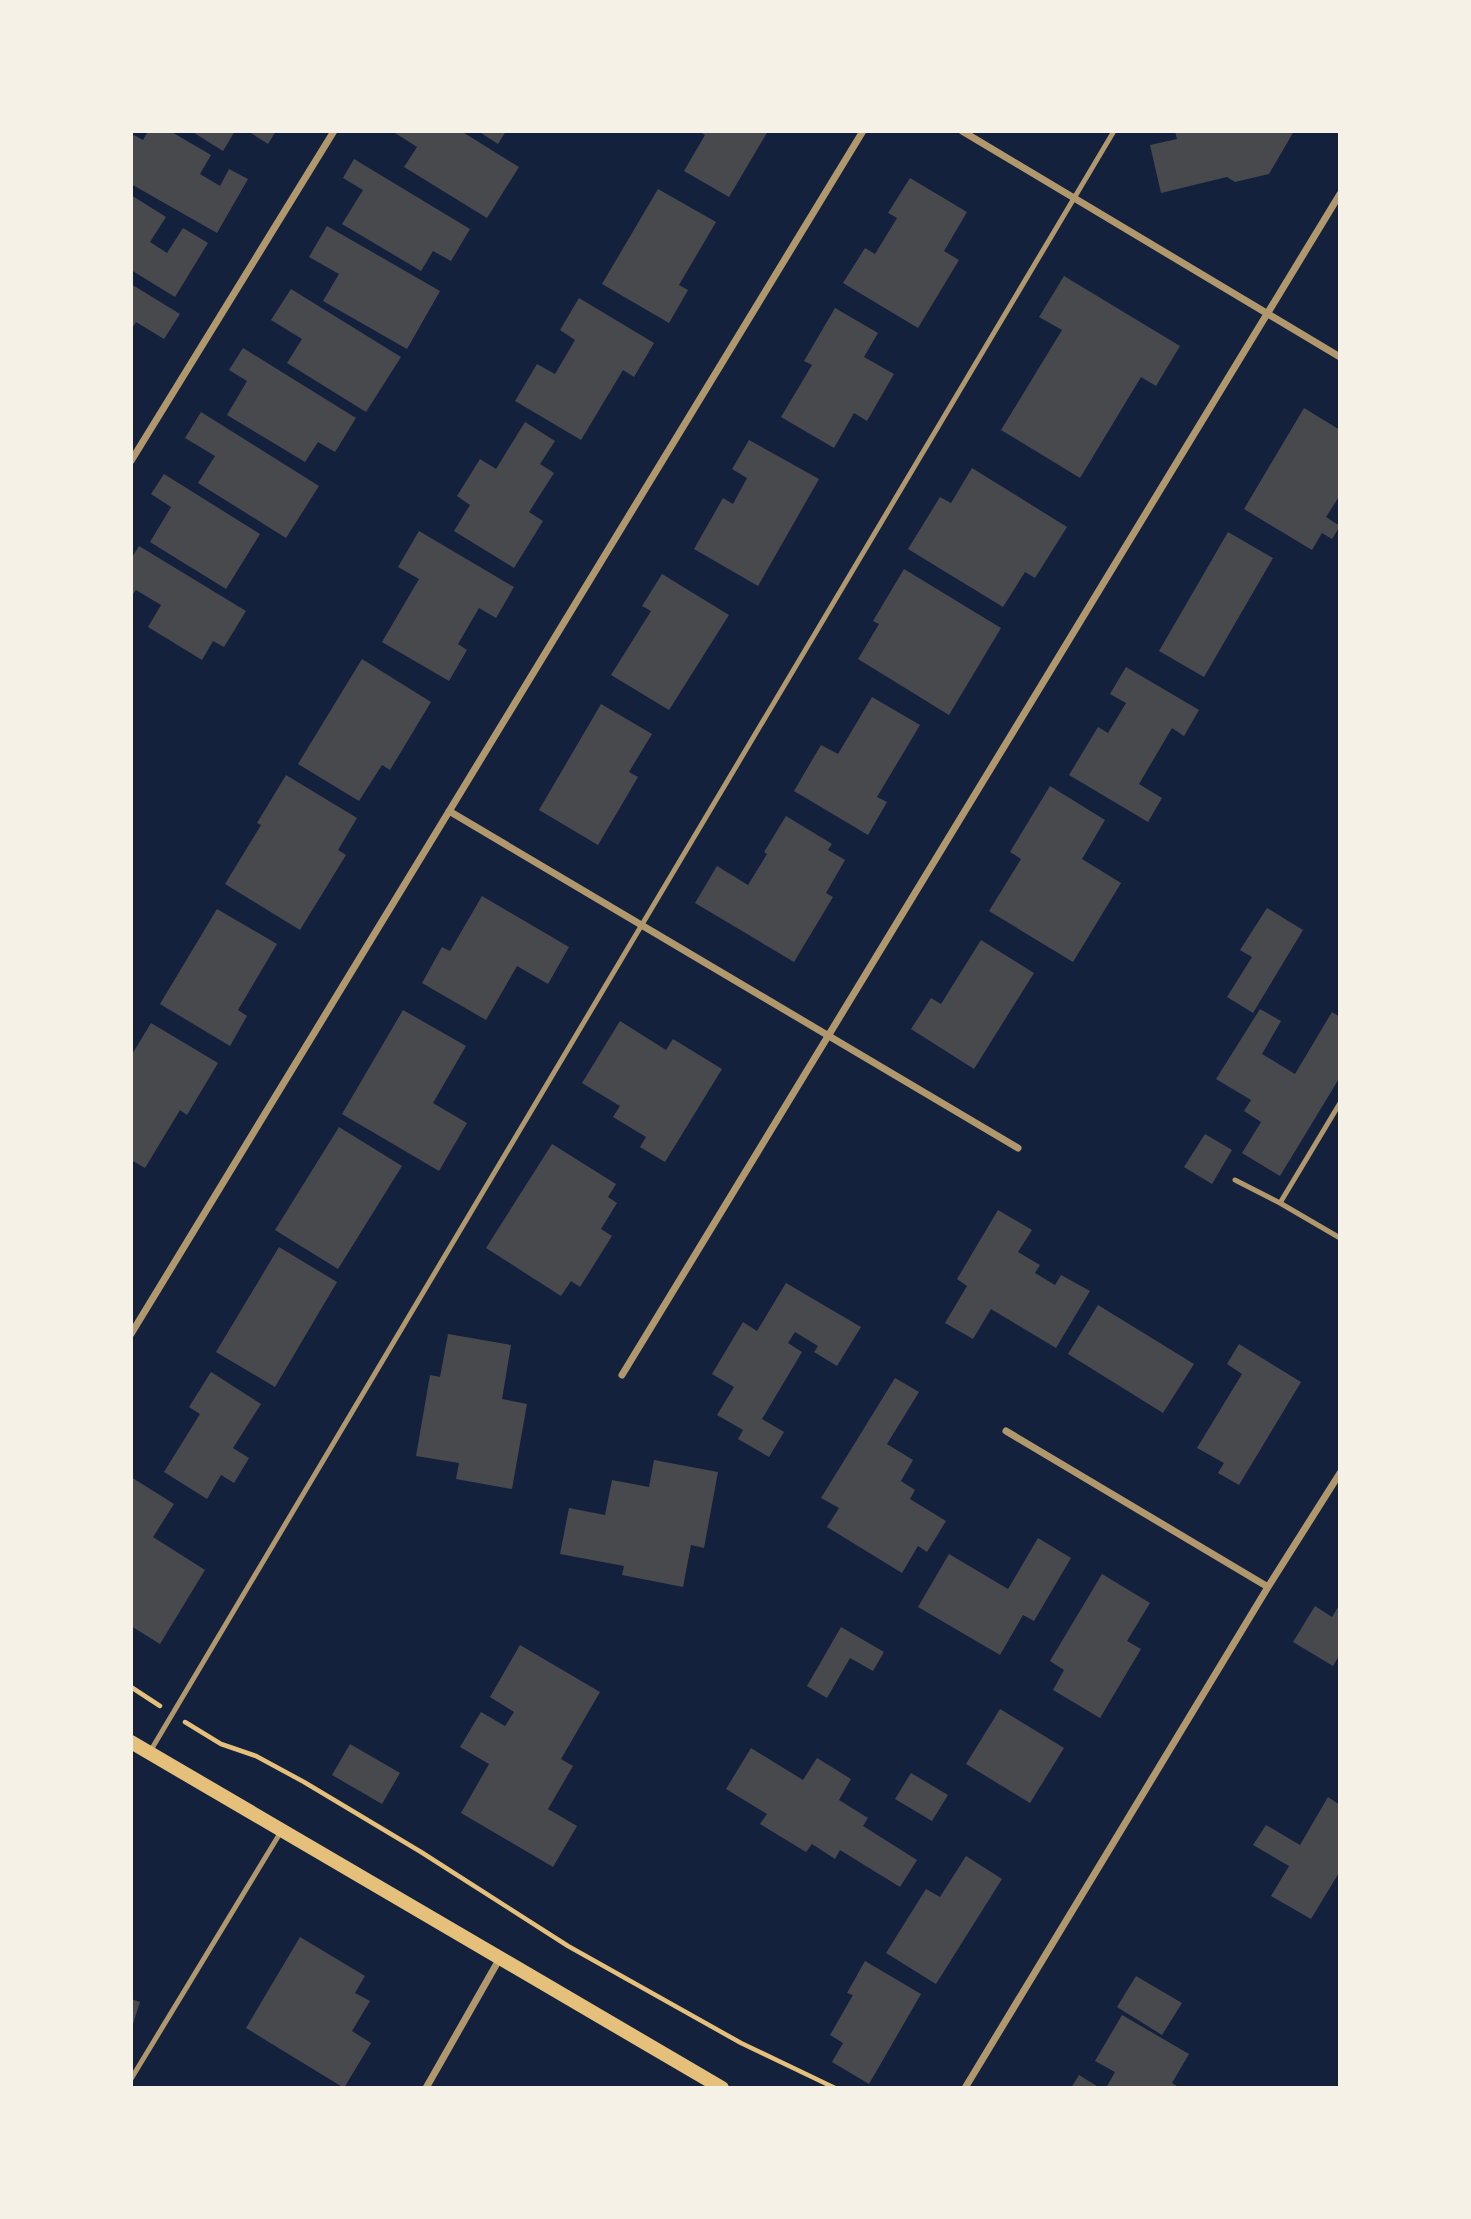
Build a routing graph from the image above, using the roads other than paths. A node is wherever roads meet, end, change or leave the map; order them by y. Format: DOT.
graph roads {
  1 [pos="334,131"];
  2 [pos="863,131"];
  3 [pos="962,131"];
  4 [pos="1114,131"];
  5 [pos="1340,194"];
  6 [pos="1074,197"];
  7 [pos="1267,314"];
  8 [pos="1340,357"];
  9 [pos="131,461"];
  10 [pos="449,811"];
  11 [pos="640,924"];
  12 [pos="828,1036"];
  13 [pos="1340,1103"];
  14 [pos="1018,1148"];
  15 [pos="1234,1180"];
  16 [pos="1280,1203"];
  17 [pos="1340,1238"];
  18 [pos="131,1334"];
  19 [pos="622,1375"];
  20 [pos="1006,1431"];
  21 [pos="1340,1473"];
  22 [pos="1268,1587"];
  23 [pos="131,1742"];
  24 [pos="149,1753"];
  25 [pos="282,1830"];
  26 [pos="500,1958"];
  27 [pos="131,2079"];
  28 [pos="426,2088"];
  29 [pos="722,2088"];
  30 [pos="965,2088"];
  1 -- 9 [label="street"];
  2 -- 10 [label="street"];
  3 -- 6 [label="street"];
  4 -- 6 [label="lane"];
  5 -- 7 [label="street"];
  6 -- 7 [label="street"];
  6 -- 11 [label="lane"];
  7 -- 8 [label="street"];
  7 -- 12 [label="street"];
  10 -- 11 [label="street"];
  10 -- 18 [label="street"];
  11 -- 12 [label="street"];
  11 -- 24 [label="lane"];
  12 -- 14 [label="street"];
  12 -- 19 [label="street"];
  13 -- 16 [label="lane"];
  15 -- 16 [label="lane"];
  16 -- 17 [label="lane"];
  20 -- 22 [label="street"];
  21 -- 22 [label="street"];
  22 -- 30 [label="street"];
  23 -- 24 [label="main road"];
  24 -- 25 [label="main road"];
  25 -- 26 [label="main road"];
  25 -- 27 [label="lane"];
  26 -- 28 [label="street"];
  26 -- 29 [label="main road"];
}
